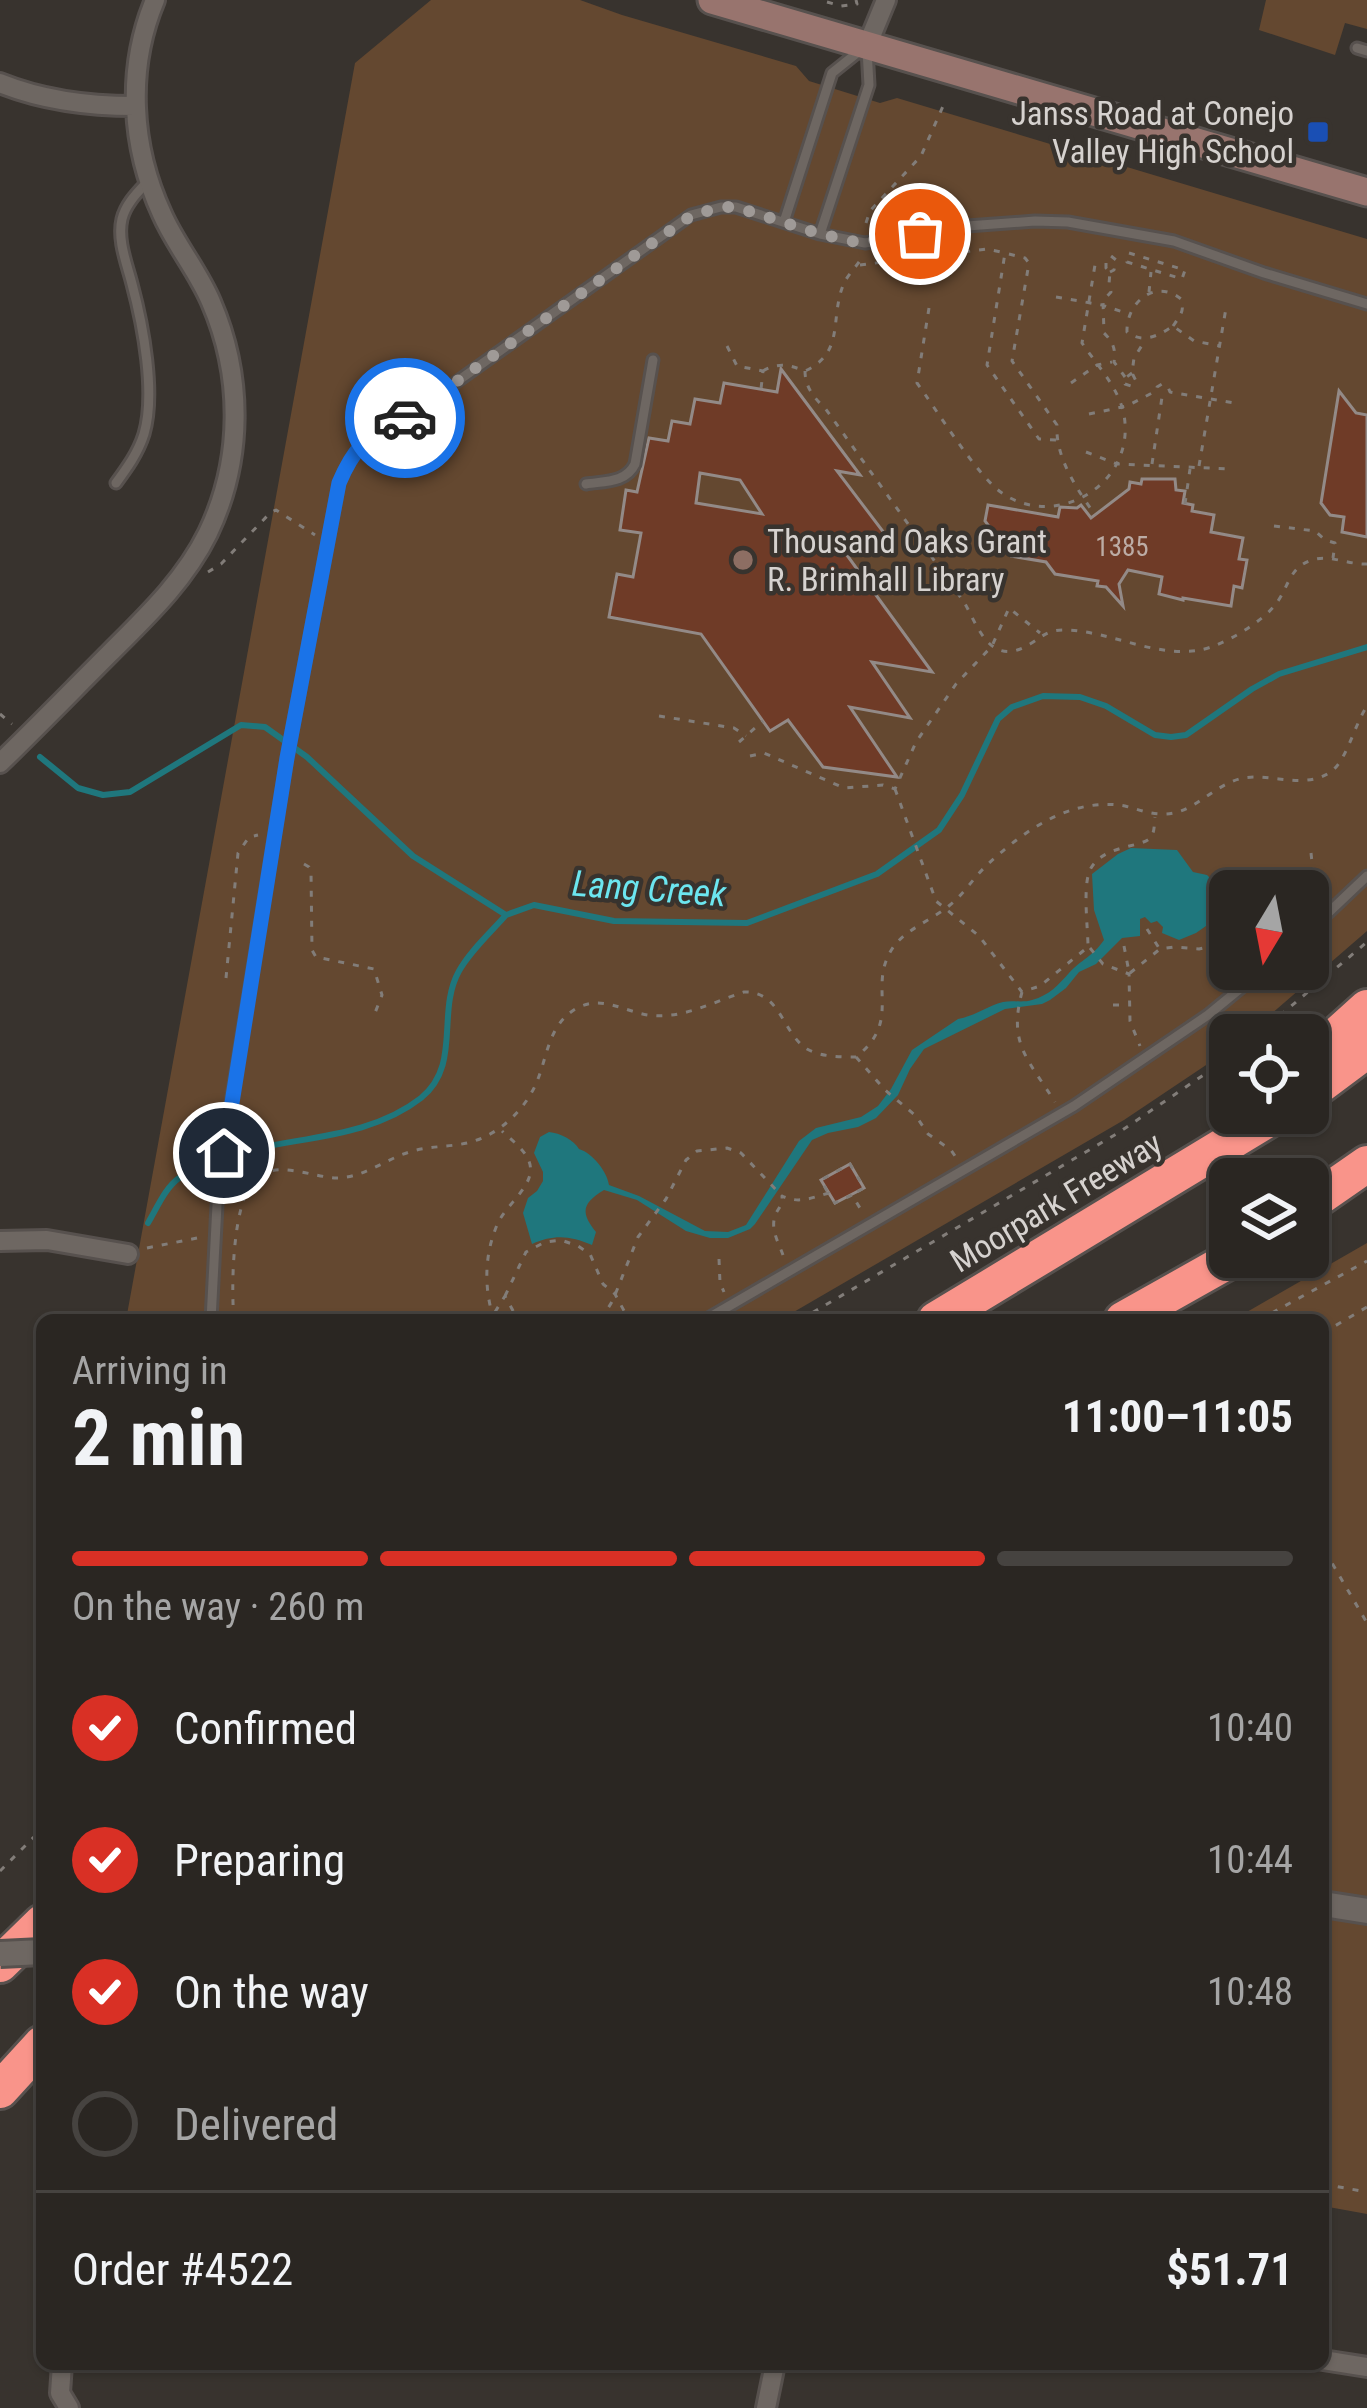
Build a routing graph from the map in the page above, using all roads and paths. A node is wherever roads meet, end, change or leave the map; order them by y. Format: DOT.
graph roads {
  1 [pos="155,0"];
  2 [pos="712,0"];
  3 [pos="856,0"];
  4 [pos="886,0"];
  5 [pos="827,2"];
  6 [pos="867,46"];
  7 [pos="0,83"];
  8 [pos="944,104"];
  9 [pos="136,106"];
  10 [pos="148,180"];
  11 [pos="1367,192"];
  12 [pos="784,222"];
  13 [pos="866,223"];
  14 [pos="820,234"];
  15 [pos="1005,253"];
  16 [pos="862,256"];
  17 [pos="1096,260"];
  18 [pos="858,265"];
  19 [pos="1151,270"];
  20 [pos="1111,272"];
  21 [pos="1149,294"];
  22 [pos="1056,297"];
  23 [pos="1089,302"];
  24 [pos="1367,304"];
  25 [pos="1102,305"];
  26 [pos="929,308"];
  27 [pos="1226,308"];
  28 [pos="1128,313"];
  29 [pos="1173,326"];
  30 [pos="1144,340"];
  31 [pos="727,346"];
  32 [pos="1220,346"];
  33 [pos="652,360"];
  34 [pos="1114,362"];
  35 [pos="1097,365"];
  36 [pos="763,371"];
  37 [pos="805,371"];
  38 [pos="1132,374"];
  39 [pos="1125,376"];
  40 [pos="1071,383"];
  41 [pos="761,389"];
  42 [pos="1156,392"];
  43 [pos="1170,392"];
  44 [pos="1162,398"];
  45 [pos="1210,399"];
  46 [pos="1240,404"];
  47 [pos="1122,407"];
  48 [pos="1089,414"];
  49 [pos="1056,440"];
  50 [pos="1086,452"];
  51 [pos="1117,464"];
  52 [pos="1152,466"];
  53 [pos="1199,466"];
  54 [pos="1190,467"];
  55 [pos="1232,469"];
  56 [pos="116,483"];
  57 [pos="586,484"];
  58 [pos="1084,499"];
  59 [pos="1184,504"];
  60 [pos="1095,515"];
  61 [pos="1274,526"];
  62 [pos="328,537"];
  63 [pos="1333,560"];
  64 [pos="190,563"];
  65 [pos="1367,564"];
  66 [pos="1041,634"];
  67 [pos="992,646"];
  68 [pos="1367,706"];
  69 [pos="659,716"];
  70 [pos="763,722"];
  71 [pos="746,736"];
  72 [pos="739,742"];
  73 [pos="750,756"];
  74 [pos="0,764"];
  75 [pos="895,789"];
  76 [pos="1156,814"];
  77 [pos="274,837"];
  78 [pos="1310,853"];
  79 [pos="304,864"];
  80 [pos="1367,876"];
  81 [pos="1339,904"];
  82 [pos="944,910"];
  83 [pos="1329,913"];
  84 [pos="1147,929"];
  85 [pos="1367,942"];
  86 [pos="1088,946"];
  87 [pos="1124,946"];
  88 [pos="1209,947"];
  89 [pos="1160,950"];
  90 [pos="1129,974"];
  91 [pos="241,975"];
  92 [pos="1238,990"];
  93 [pos="1022,992"];
  94 [pos="1113,1005"];
  95 [pos="1130,1005"];
  96 [pos="1367,1008"];
  97 [pos="1282,1014"];
  98 [pos="373,1018"];
  99 [pos="1329,1042"];
  100 [pos="1367,1050"];
  101 [pos="856,1057"];
  102 [pos="1147,1058"];
  103 [pos="1209,1071"];
  104 [pos="1329,1078"];
  105 [pos="1062,1114"];
  106 [pos="500,1129"];
  107 [pos="1225,1134"];
  108 [pos="1244,1134"];
  109 [pos="1367,1164"];
  110 [pos="965,1170"];
  111 [pos="1181,1173"];
  112 [pos="1329,1190"];
  113 [pos="829,1193"];
  114 [pos="1367,1193"];
  115 [pos="852,1195"];
  116 [pos="782,1196"];
  117 [pos="1329,1212"];
  118 [pos="871,1224"];
  119 [pos="215,1234"];
  120 [pos="0,1240"];
  121 [pos="128,1254"];
  122 [pos="719,1259"];
  123 [pos="1367,1261"];
  124 [pos="793,1270"];
  125 [pos="1209,1272"];
  126 [pos="615,1294"];
  127 [pos="505,1296"];
  128 [pos="732,1305"];
  129 [pos="1367,1307"];
  130 [pos="212,1314"];
  131 [pos="234,1314"];
  132 [pos="493,1314"];
  133 [pos="496,1314"];
  134 [pos="515,1314"];
  135 [pos="604,1314"];
  136 [pos="626,1314"];
  137 [pos="716,1314"];
  138 [pos="810,1314"];
  139 [pos="946,1314"];
  140 [pos="1134,1314"];
  141 [pos="1270,1314"];
  142 [pos="1329,1329"];
  143 [pos="1329,1554"];
  144 [pos="1367,1623"];
  145 [pos="36,1835"];
  146 [pos="0,1871"];
  147 [pos="1329,1905"];
  148 [pos="1367,1911"];
  149 [pos="36,1929"];
  150 [pos="36,1952"];
  151 [pos="0,1954"];
  152 [pos="0,1964"];
  153 [pos="36,2051"];
  154 [pos="0,2090"];
  155 [pos="1329,2185"];
  156 [pos="1367,2192"];
  157 [pos="1329,2361"];
  158 [pos="1367,2367"];
  159 [pos="62,2370"];
  160 [pos="774,2370"];
  161 [pos="69,2408"];
  162 [pos="766,2408"];
  1 -- 9 [label="street"];
  2 -- 6 [label="main road"];
  3 -- 5 [label="path"];
  4 -- 6 [label="street"];
  6 -- 11 [label="main road"];
  6 -- 12 [label="lane"];
  6 -- 14 [label="lane"];
  7 -- 9 [label="street"];
  8 -- 13 [label="path"];
  9 -- 10 [label="street"];
  10 -- 56 [label="lane"];
  10 -- 64 [label="street"];
  12 -- 14 [label="lane"];
  12 -- 62 [label="lane"];
  14 -- 24 [label="lane"];
  15 -- 18 [label="path"];
  15 -- 49 [label="path"];
  15 -- 49 [label="path"];
  16 -- 18 [label="path"];
  17 -- 23 [label="path"];
  18 -- 37 [label="path"];
  19 -- 19 [label="path"];
  19 -- 21 [label="path"];
  20 -- 25 [label="path"];
  21 -- 28 [label="path"];
  21 -- 29 [label="path"];
  22 -- 23 [label="path"];
  23 -- 25 [label="path"];
  23 -- 35 [label="path"];
  25 -- 28 [label="path"];
  25 -- 34 [label="path"];
  26 -- 58 [label="path"];
  27 -- 32 [label="path"];
  28 -- 30 [label="path"];
  29 -- 30 [label="path"];
  29 -- 32 [label="path"];
  30 -- 38 [label="path"];
  31 -- 36 [label="path"];
  32 -- 45 [label="path"];
  33 -- 57 [label="lane"];
  34 -- 35 [label="path"];
  34 -- 39 [label="path"];
  35 -- 40 [label="path"];
  35 -- 47 [label="path"];
  36 -- 37 [label="path"];
  36 -- 41 [label="path"];
  37 -- 67 [label="path"];
  38 -- 39 [label="path"];
  38 -- 39 [label="path"];
  42 -- 43 [label="path"];
  42 -- 44 [label="path"];
  42 -- 47 [label="path"];
  43 -- 44 [label="path"];
  43 -- 45 [label="path"];
  44 -- 52 [label="path"];
  45 -- 46 [label="path"];
  45 -- 53 [label="path"];
  47 -- 48 [label="path"];
  47 -- 51 [label="path"];
  49 -- 58 [label="path"];
  50 -- 51 [label="path"];
  51 -- 52 [label="path"];
  51 -- 58 [label="path"];
  52 -- 54 [label="path"];
  53 -- 54 [label="path"];
  53 -- 55 [label="path"];
  54 -- 59 [label="path"];
  58 -- 60 [label="path"];
  61 -- 63 [label="path"];
  62 -- 64 [label="path"];
  62 -- 77 [label="lane"];
  63 -- 65 [label="path"];
  63 -- 66 [label="path"];
  64 -- 74 [label="street"];
  66 -- 67 [label="path"];
  66 -- 67 [label="path"];
  67 -- 75 [label="path"];
  68 -- 76 [label="path"];
  69 -- 71 [label="path"];
  70 -- 71 [label="path"];
  71 -- 72 [label="path"];
  73 -- 75 [label="path"];
  75 -- 82 [label="path"];
  76 -- 82 [label="path"];
  76 -- 86 [label="path"];
  77 -- 91 [label="path"];
  77 -- 119 [label="lane"];
  78 -- 81 [label="path"];
  79 -- 98 [label="path"];
  80 -- 81 [label="lane"];
  81 -- 83 [label="lane"];
  82 -- 93 [label="path"];
  82 -- 101 [label="path"];
  84 -- 89 [label="path"];
  85 -- 97 [label="path"];
  86 -- 90 [label="path"];
  86 -- 93 [label="path"];
  87 -- 90 [label="path"];
  88 -- 89 [label="path"];
  89 -- 90 [label="path"];
  90 -- 95 [label="path"];
  92 -- 102 [label="lane"];
  93 -- 105 [label="path"];
  94 -- 95 [label="path"];
  95 -- 102 [label="path"];
  96 -- 99 [label="highway"];
  100 -- 104 [label="highway"];
  101 -- 106 [label="path"];
  101 -- 110 [label="path"];
  102 -- 105 [label="lane"];
  103 -- 138 [label="path"];
  105 -- 110 [label="lane"];
  106 -- 131 [label="path"];
  106 -- 132 [label="path"];
  107 -- 111 [label="highway"];
  108 -- 111 [label="highway, Moorpark Freeway"];
  109 -- 112 [label="highway"];
  110 -- 118 [label="lane"];
  111 -- 139 [label="highway, Moorpark Freeway"];
  113 -- 115 [label="path"];
  113 -- 115 [label="path"];
  113 -- 116 [label="path"];
  114 -- 117 [label="highway"];
  115 -- 118 [label="path"];
  116 -- 124 [label="path"];
  116 -- 126 [label="path"];
  118 -- 124 [label="lane"];
  119 -- 121 [label="path"];
  119 -- 130 [label="lane"];
  120 -- 121 [label="street"];
  122 -- 128 [label="path"];
  123 -- 141 [label="path"];
  124 -- 128 [label="lane"];
  125 -- 140 [label="highway"];
  126 -- 127 [label="path"];
  126 -- 135 [label="path"];
  126 -- 136 [label="path"];
  127 -- 133 [label="path"];
  127 -- 134 [label="path"];
  128 -- 137 [label="lane"];
  129 -- 142 [label="path"];
  143 -- 144 [label="path"];
  145 -- 146 [label="path"];
  147 -- 148 [label="street"];
  149 -- 152 [label="highway"];
  150 -- 151 [label="street, bridge"];
  153 -- 154 [label="highway"];
  155 -- 156 [label="path"];
  157 -- 158 [label="street"];
  159 -- 161 [label="street"];
  160 -- 162 [label="street"];
}
